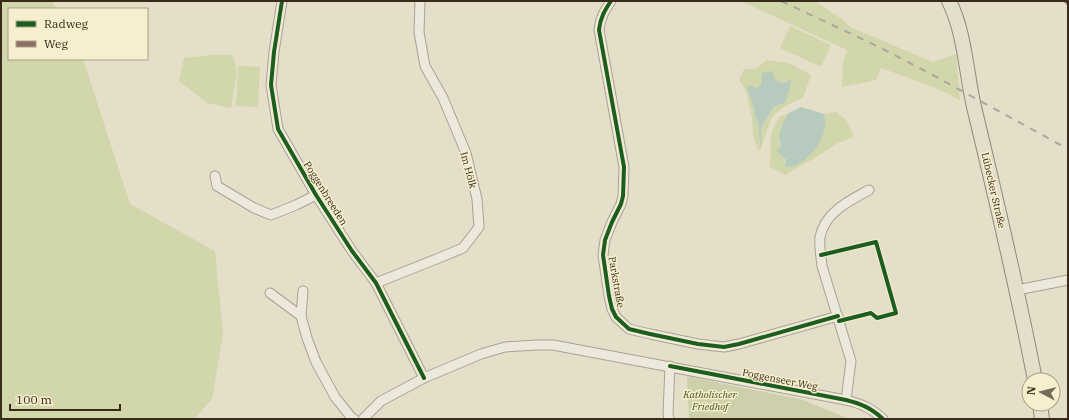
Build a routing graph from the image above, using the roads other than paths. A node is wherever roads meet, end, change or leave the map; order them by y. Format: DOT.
graph roads {
  1 [pos="282,1"];
  2 [pos="420,1"];
  3 [pos="611,1"];
  4 [pos="949,1"];
  5 [pos="215,176"];
  6 [pos="869,190"];
  7 [pos="316,195"];
  8 [pos="1068,280"];
  9 [pos="376,283"];
  10 [pos="1017,290"];
  11 [pos="303,291"];
  12 [pos="270,293"];
  13 [pos="301,316"];
  14 [pos="838,316"];
  15 [pos="670,366"];
  16 [pos="1033,372"];
  17 [pos="424,378"];
  18 [pos="846,400"];
  19 [pos="354,419"];
  20 [pos="363,419"];
  21 [pos="669,419"];
  22 [pos="883,419"];
  1 -- 7 [label="street, Poggenbreeden"];
  2 -- 9 [label="street, Im Hölk"];
  3 -- 14 [label="street, Parkstraße"];
  4 -- 10 [label="main road, Lübecker Straße"];
  5 -- 7 [label="street"];
  6 -- 14 [label="street"];
  7 -- 9 [label="street, Poggenbreeden"];
  8 -- 10 [label="street"];
  9 -- 17 [label="street, Poggenbreeden"];
  10 -- 16 [label="main road, Lübecker Straße"];
  11 -- 13 [label="street"];
  12 -- 13 [label="street"];
  13 -- 19 [label="street"];
  14 -- 18 [label="street"];
  15 -- 17 [label="street, Poggenseer Weg"];
  15 -- 18 [label="street, Poggenseer Weg"];
  15 -- 21 [label="street"];
  17 -- 20 [label="street, Poggenseer Weg"];
  18 -- 22 [label="street, Poggenseer Weg"];
}
